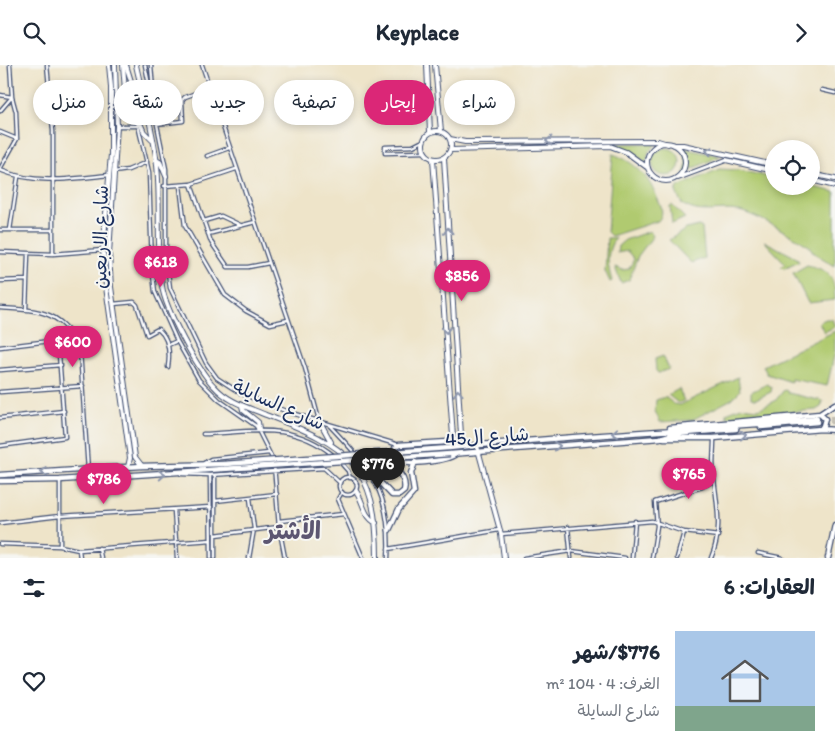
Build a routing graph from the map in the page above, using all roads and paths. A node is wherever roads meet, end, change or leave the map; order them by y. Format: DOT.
graph roads {
  1 [pos="10,65"];
  2 [pos="47,65"];
  3 [pos="109,65"];
  4 [pos="116,65"];
  5 [pos="124,65"];
  6 [pos="136,65"];
  7 [pos="145,65"];
  8 [pos="151,65"];
  9 [pos="202,65"];
  10 [pos="428,65"];
  11 [pos="435,65"];
  12 [pos="116,80"];
  13 [pos="125,80"];
  14 [pos="130,80"];
  15 [pos="139,80"];
  16 [pos="148,80"];
  17 [pos="152,80"];
  18 [pos="207,80"];
  19 [pos="822,90"];
  20 [pos="835,93"];
  21 [pos="0,95"];
  22 [pos="12,97"];
  23 [pos="182,101"];
  24 [pos="0,111"];
  25 [pos="182,121"];
  26 [pos="116,125"];
  27 [pos="141,125"];
  28 [pos="149,125"];
  29 [pos="157,125"];
  30 [pos="222,125"];
  31 [pos="137,126"];
  32 [pos="441,131"];
  33 [pos="0,132"];
  34 [pos="430,132"];
  35 [pos="17,139"];
  36 [pos="450,139"];
  37 [pos="152,140"];
  38 [pos="611,140"];
  39 [pos="423,141"];
  40 [pos="668,144"];
  41 [pos="674,145"];
  42 [pos="610,146"];
  43 [pos="230,148"];
  44 [pos="450,150"];
  45 [pos="424,152"];
  46 [pos="113,155"];
  47 [pos="727,155"];
  48 [pos="207,156"];
  49 [pos="444,158"];
  50 [pos="156,159"];
  51 [pos="433,159"];
  52 [pos="726,160"];
  53 [pos="756,161"];
  54 [pos="147,162"];
  55 [pos="765,163"];
  56 [pos="754,166"];
  57 [pos="648,167"];
  58 [pos="0,169"];
  59 [pos="236,169"];
  60 [pos="765,169"];
  61 [pos="114,172"];
  62 [pos="109,175"];
  63 [pos="166,175"];
  64 [pos="820,176"];
  65 [pos="18,177"];
  66 [pos="673,179"];
  67 [pos="835,179"];
  68 [pos="55,181"];
  69 [pos="820,182"];
  70 [pos="191,184"];
  71 [pos="180,186"];
  72 [pos="835,186"];
  73 [pos="164,187"];
  74 [pos="204,221"];
  75 [pos="254,222"];
  76 [pos="241,226"];
  77 [pos="0,229"];
  78 [pos="10,230"];
  79 [pos="52,230"];
  80 [pos="208,234"];
  81 [pos="103,250"];
  82 [pos="0,252"];
  83 [pos="28,254"];
  84 [pos="53,254"];
  85 [pos="269,263"];
  86 [pos="27,280"];
  87 [pos="0,281"];
  88 [pos="113,303"];
  89 [pos="0,308"];
  90 [pos="26,310"];
  91 [pos="288,320"];
  92 [pos="177,341"];
  93 [pos="168,345"];
  94 [pos="0,347"];
  95 [pos="61,365"];
  96 [pos="168,367"];
  97 [pos="0,370"];
  98 [pos="83,386"];
  99 [pos="62,387"];
  100 [pos="0,392"];
  101 [pos="835,404"];
  102 [pos="242,406"];
  103 [pos="64,411"];
  104 [pos="0,418"];
  105 [pos="818,418"];
  106 [pos="319,420"];
  107 [pos="327,423"];
  108 [pos="259,429"];
  109 [pos="820,429"];
  110 [pos="835,430"];
  111 [pos="203,434"];
  112 [pos="660,437"];
  113 [pos="714,438"];
  114 [pos="457,441"];
  115 [pos="331,443"];
  116 [pos="398,445"];
  117 [pos="0,446"];
  118 [pos="477,446"];
  119 [pos="458,447"];
  120 [pos="452,452"];
  121 [pos="477,452"];
  122 [pos="269,453"];
  123 [pos="132,457"];
  124 [pos="374,459"];
  125 [pos="415,462"];
  126 [pos="204,463"];
  127 [pos="142,466"];
  128 [pos="128,467"];
  129 [pos="223,467"];
  130 [pos="88,470"];
  131 [pos="275,471"];
  132 [pos="372,473"];
  133 [pos="0,474"];
  134 [pos="180,474"];
  135 [pos="210,475"];
  136 [pos="215,475"];
  137 [pos="350,478"];
  138 [pos="60,480"];
  139 [pos="714,480"];
  140 [pos="0,482"];
  141 [pos="340,483"];
  142 [pos="356,491"];
  143 [pos="342,493"];
  144 [pos="277,494"];
  145 [pos="250,497"];
  146 [pos="215,501"];
  147 [pos="211,507"];
  148 [pos="174,511"];
  149 [pos="344,514"];
  150 [pos="60,516"];
  151 [pos="279,521"];
  152 [pos="635,521"];
  153 [pos="0,523"];
  154 [pos="376,523"];
  155 [pos="657,523"];
  156 [pos="835,525"];
  157 [pos="279,527"];
  158 [pos="568,527"];
  159 [pos="254,529"];
  160 [pos="389,530"];
  161 [pos="500,532"];
  162 [pos="684,532"];
  163 [pos="215,535"];
  164 [pos="719,536"];
  165 [pos="212,539"];
  166 [pos="176,542"];
  167 [pos="0,544"];
  168 [pos="60,546"];
  169 [pos="99,548"];
  170 [pos="388,549"];
  171 [pos="79,550"];
  172 [pos="571,551"];
  173 [pos="758,553"];
  174 [pos="80,558"];
  175 [pos="101,558"];
  176 [pos="177,558"];
  177 [pos="213,558"];
  178 [pos="249,558"];
  179 [pos="285,558"];
  180 [pos="363,558"];
  181 [pos="377,558"];
  182 [pos="388,558"];
  183 [pos="504,558"];
  184 [pos="524,558"];
  185 [pos="571,558"];
  186 [pos="625,558"];
  187 [pos="632,558"];
  188 [pos="652,558"];
  189 [pos="678,558"];
  190 [pos="711,558"];
  191 [pos="782,558"];
  192 [pos="828,558"];
  1 -- 22 [label="street"];
  2 -- 68 [label="street"];
  3 -- 46 [label="street, شارع الاربعين"];
  4 -- 12 [label="street, شارع الاربعين"];
  5 -- 13 [label="street"];
  5 -- 14 [label="street"];
  6 -- 15 [label="street, شارع السايلة"];
  7 -- 16 [label="street"];
  8 -- 17 [label="street"];
  9 -- 18 [label="street"];
  10 -- 34 [label="street"];
  11 -- 32 [label="street"];
  19 -- 20 [label="street"];
  21 -- 22 [label="street"];
  22 -- 24 [label="street"];
  22 -- 35 [label="street"];
  23 -- 25 [label="street"];
  26 -- 31 [label="street"];
  26 -- 46 [label="street, شارع الاربعين"];
  27 -- 37 [label="street"];
  28 -- 37 [label="street, شارع السايلة"];
  29 -- 63 [label="street"];
  30 -- 43 [label="street"];
  31 -- 54 [label="street"];
  32 -- 34 [label="street"];
  32 -- 36 [label="street"];
  33 -- 35 [label="street"];
  34 -- 39 [label="street"];
  35 -- 58 [label="street"];
  38 -- 36 [label="street, one-way"];
  36 -- 44 [label="street"];
  37 -- 50 [label="street, شارع السايلة"];
  38 -- 40 [label="street"];
  38 -- 42 [label="street"];
  39 -- 45 [label="street"];
  39 -- 45 [label="street"];
  40 -- 41 [label="street"];
  40 -- 57 [label="street"];
  47 -- 41 [label="street, one-way"];
  41 -- 66 [label="street"];
  42 -- 44 [label="street"];
  42 -- 57 [label="street"];
  43 -- 48 [label="street"];
  43 -- 59 [label="street"];
  44 -- 49 [label="street"];
  45 -- 51 [label="street"];
  46 -- 61 [label="street, شارع الاربعين"];
  46 -- 62 [label="street, شارع الاربعين"];
  47 -- 52 [label="street"];
  47 -- 53 [label="street"];
  49 -- 51 [label="street"];
  114 -- 49 [label="street, one-way"];
  50 -- 63 [label="street"];
  50 -- 102 [label="street, شارع السايلة"];
  51 -- 114 [label="street, one-way"];
  52 -- 56 [label="street"];
  52 -- 66 [label="street"];
  53 -- 55 [label="street"];
  53 -- 56 [label="street"];
  54 -- 61 [label="street"];
  54 -- 92 [label="street"];
  56 -- 60 [label="street"];
  57 -- 66 [label="street"];
  58 -- 65 [label="street"];
  59 -- 70 [label="street"];
  59 -- 75 [label="street"];
  61 -- 88 [label="street, شارع الاربعين"];
  62 -- 68 [label="street"];
  62 -- 81 [label="street, شارع الاربعين"];
  63 -- 73 [label="street"];
  64 -- 67 [label="street"];
  65 -- 68 [label="street"];
  65 -- 78 [label="street"];
  68 -- 79 [label="street"];
  69 -- 72 [label="street"];
  70 -- 71 [label="street"];
  70 -- 74 [label="street"];
  71 -- 73 [label="street"];
  71 -- 91 [label="street"];
  73 -- 106 [label="street"];
  74 -- 76 [label="street"];
  74 -- 80 [label="street"];
  75 -- 76 [label="street"];
  75 -- 85 [label="street"];
  76 -- 80 [label="street"];
  77 -- 78 [label="street"];
  78 -- 79 [label="street"];
  79 -- 84 [label="street"];
  80 -- 85 [label="street"];
  81 -- 84 [label="street"];
  81 -- 123 [label="street, شارع الاربعين"];
  82 -- 83 [label="street"];
  83 -- 84 [label="street"];
  83 -- 86 [label="street"];
  85 -- 91 [label="street"];
  86 -- 87 [label="street"];
  86 -- 90 [label="street"];
  88 -- 93 [label="street"];
  88 -- 123 [label="street, شارع الاربعين"];
  89 -- 90 [label="street"];
  90 -- 98 [label="street"];
  91 -- 106 [label="street"];
  92 -- 93 [label="street"];
  92 -- 108 [label="street"];
  93 -- 96 [label="street"];
  94 -- 95 [label="street"];
  95 -- 97 [label="street"];
  95 -- 99 [label="street"];
  98 -- 99 [label="street"];
  98 -- 130 [label="street"];
  99 -- 100 [label="street"];
  99 -- 103 [label="street"];
  101 -- 105 [label="main road"];
  102 -- 108 [label="street"];
  102 -- 115 [label="street, شارع السايلة"];
  103 -- 104 [label="street"];
  103 -- 117 [label="street"];
  105 -- 109 [label="main road"];
  105 -- 112 [label="main road, شارع ال45"];
  105 -- 118 [label="main road, شارع ال45, one-way"];
  106 -- 107 [label="street"];
  106 -- 115 [label="street"];
  107 -- 116 [label="street"];
  107 -- 132 [label="street"];
  108 -- 111 [label="street"];
  108 -- 122 [label="street"];
  108 -- 137 [label="street"];
  109 -- 110 [label="main road"];
  113 -- 109 [label="main road, one-way"];
  112 -- 113 [label="main road"];
  121 -- 112 [label="main road, شارع ال45, one-way"];
  113 -- 139 [label="street"];
  114 -- 119 [label="street"];
  115 -- 154 [label="street, شارع السايلة"];
  116 -- 119 [label="main road"];
  116 -- 125 [label="main road"];
  118 -- 119 [label="main road, شارع ال45"];
  118 -- 121 [label="street"];
  119 -- 120 [label="main road, شارع ال45"];
  120 -- 121 [label="main road, شارع ال45"];
  120 -- 124 [label="main road, شارع ال45, bridge"];
  120 -- 125 [label="main road"];
  120 -- 129 [label="main road, شارع ال45, bridge"];
  121 -- 161 [label="street"];
  122 -- 126 [label="street"];
  122 -- 131 [label="street"];
  123 -- 127 [label="street, شارع الاربعين"];
  123 -- 128 [label="street, شارع الاربعين"];
  124 -- 129 [label="main road, شارع ال45, bridge"];
  124 -- 132 [label="main road, bridge"];
  125 -- 160 [label="main road"];
  126 -- 127 [label="main road, شارع ال45"];
  126 -- 129 [label="main road, شارع ال45"];
  127 -- 128 [label="main road, شارع ال45"];
  128 -- 130 [label="main road, شارع ال45"];
  129 -- 134 [label="main road, شارع ال45"];
  130 -- 133 [label="main road, شارع ال45, one-way"];
  131 -- 136 [label="street"];
  131 -- 141 [label="street"];
  131 -- 144 [label="street"];
  132 -- 160 [label="street"];
  134 -- 135 [label="street"];
  138 -- 134 [label="main road, شارع ال45, one-way"];
  135 -- 136 [label="street"];
  135 -- 147 [label="street"];
  136 -- 146 [label="street"];
  137 -- 141 [label="street"];
  137 -- 142 [label="street"];
  138 -- 140 [label="main road, شارع ال45"];
  138 -- 150 [label="street"];
  139 -- 155 [label="street"];
  139 -- 164 [label="street"];
  141 -- 143 [label="street"];
  142 -- 143 [label="street"];
  142 -- 154 [label="street"];
  143 -- 149 [label="street"];
  144 -- 145 [label="street"];
  144 -- 151 [label="street"];
  145 -- 146 [label="street"];
  145 -- 159 [label="street"];
  146 -- 163 [label="street"];
  147 -- 148 [label="street"];
  147 -- 165 [label="street"];
  148 -- 150 [label="street"];
  148 -- 166 [label="street"];
  149 -- 151 [label="street"];
  149 -- 180 [label="street"];
  150 -- 153 [label="street"];
  150 -- 168 [label="street"];
  151 -- 157 [label="street"];
  152 -- 155 [label="street"];
  152 -- 158 [label="street"];
  152 -- 187 [label="street"];
  154 -- 181 [label="street, شارع السايلة"];
  155 -- 162 [label="street"];
  155 -- 188 [label="street"];
  156 -- 192 [label="main road"];
  157 -- 159 [label="street"];
  157 -- 179 [label="street"];
  158 -- 161 [label="street"];
  158 -- 172 [label="street"];
  159 -- 163 [label="street"];
  159 -- 178 [label="street"];
  160 -- 170 [label="street"];
  161 -- 170 [label="street"];
  161 -- 183 [label="street"];
  162 -- 164 [label="street"];
  162 -- 189 [label="street"];
  163 -- 177 [label="street"];
  164 -- 190 [label="street"];
  165 -- 166 [label="street"];
  165 -- 177 [label="street"];
  166 -- 169 [label="street"];
  166 -- 176 [label="street"];
  167 -- 168 [label="street"];
  168 -- 171 [label="street"];
  169 -- 171 [label="street"];
  169 -- 175 [label="street"];
  170 -- 182 [label="street"];
  171 -- 174 [label="street"];
  172 -- 184 [label="street"];
  172 -- 185 [label="street"];
  172 -- 186 [label="street"];
  173 -- 191 [label="street"];
}
